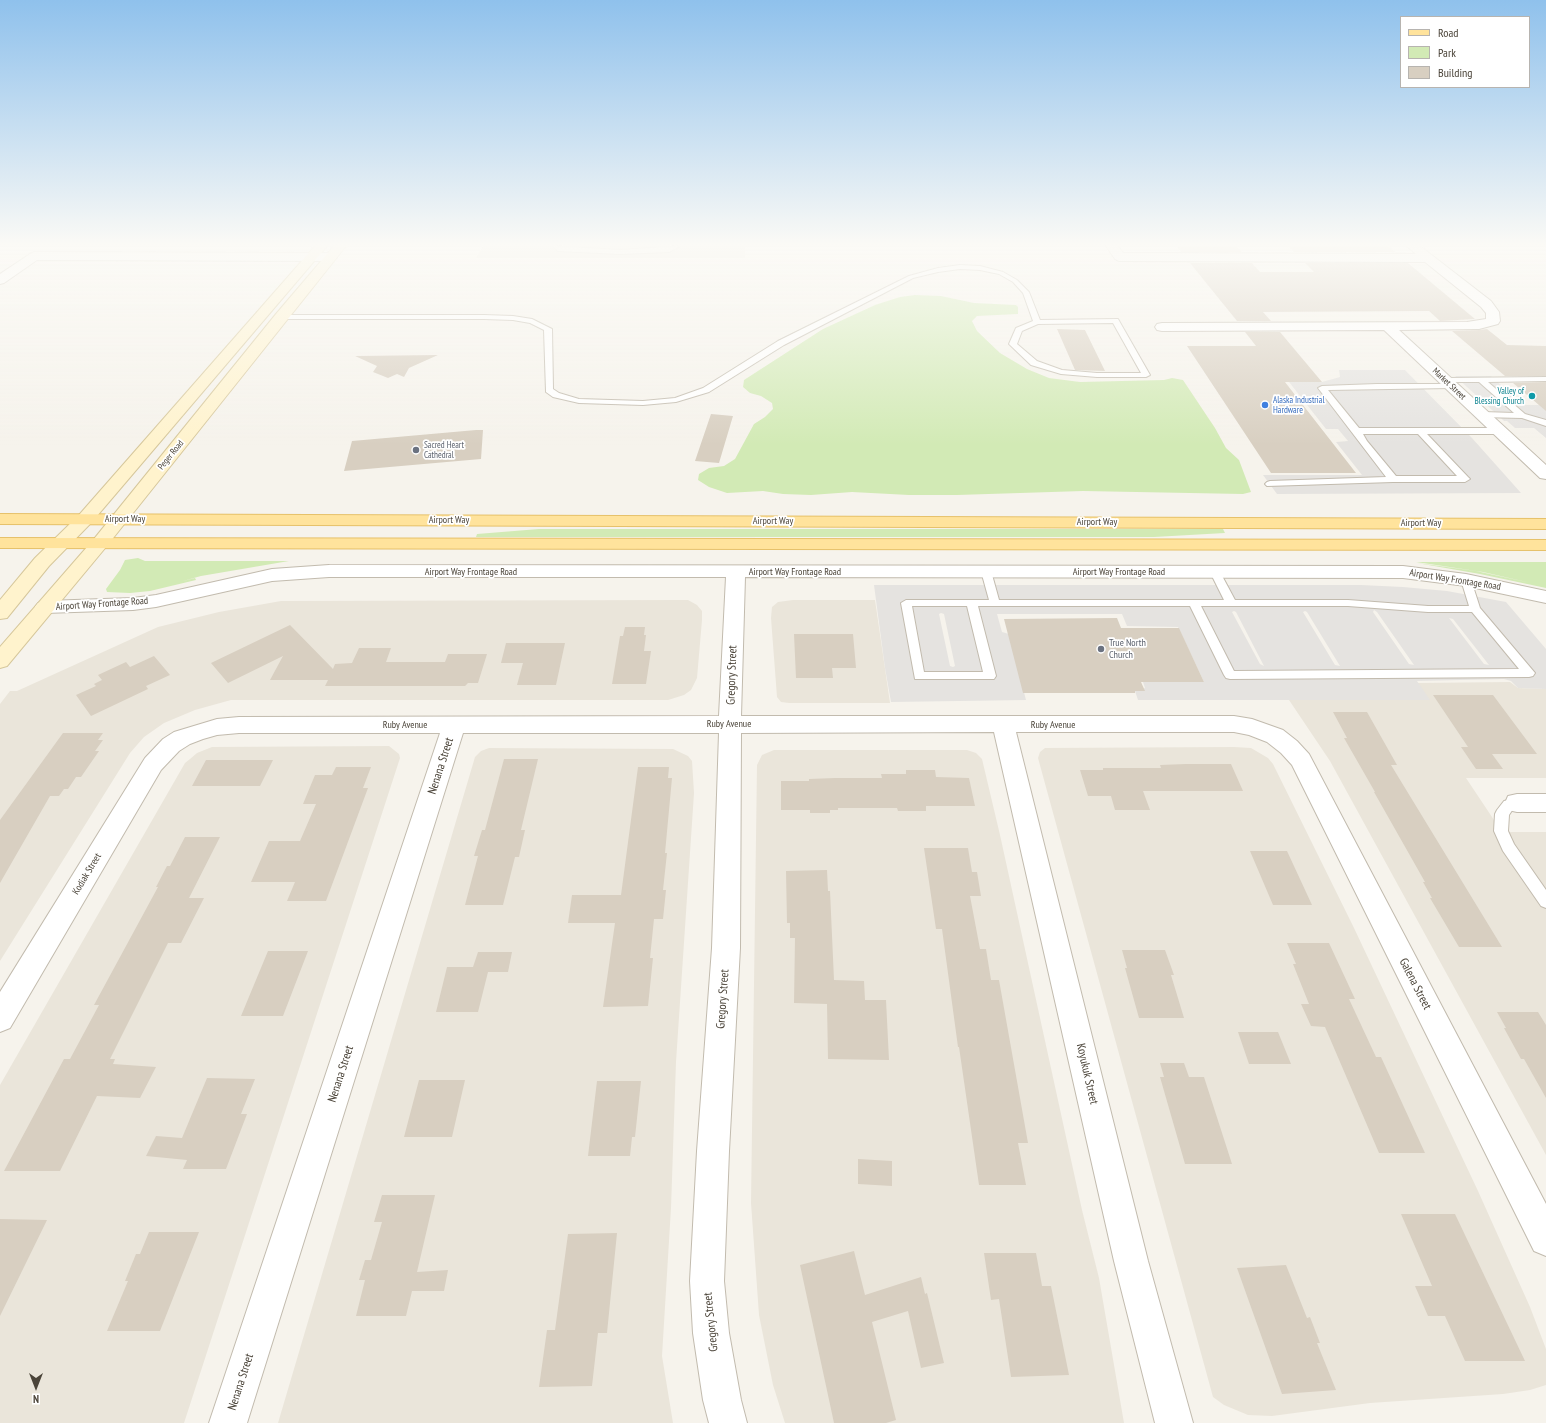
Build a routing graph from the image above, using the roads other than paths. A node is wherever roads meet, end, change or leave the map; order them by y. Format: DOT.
graph roads {
  1 [pos="264,312"];
  2 [pos="285,312"];
  3 [pos="842,312"];
  4 [pos="1033,312"];
  5 [pos="1493,312"];
  6 [pos="281,317"];
  7 [pos="1037,322"];
  8 [pos="1162,327"];
  9 [pos="1388,327"];
  10 [pos="1546,379"];
  11 [pos="1481,380"];
  12 [pos="1449,383"];
  13 [pos="1483,415"];
  14 [pos="1522,416"];
  15 [pos="1546,423"];
  16 [pos="1419,430"];
  17 [pos="1357,431"];
  18 [pos="1499,431"];
  19 [pos="1545,472"];
  20 [pos="1393,479"];
  21 [pos="1270,484"];
  22 [pos="0,519"];
  23 [pos="85,519"];
  24 [pos="120,519"];
  25 [pos="1546,524"];
  26 [pos="0,543"];
  27 [pos="61,543"];
  28 [pos="100,543"];
  29 [pos="1546,545"];
  30 [pos="736,572"];
  31 [pos="986,572"];
  32 [pos="1215,572"];
  33 [pos="1466,580"];
  34 [pos="1546,596"];
  35 [pos="1231,602"];
  36 [pos="995,603"];
  37 [pos="1194,603"];
  38 [pos="972,604"];
  39 [pos="46,607"];
  40 [pos="2,608"];
  41 [pos="1475,609"];
  42 [pos="0,661"];
  43 [pos="730,724"];
  44 [pos="454,725"];
  45 [pos="1003,725"];
  46 [pos="1275,736"];
  47 [pos="182,738"];
  48 [pos="1517,803"];
  49 [pos="1546,803"];
  50 [pos="1546,902"];
  51 [pos="0,1018"];
  52 [pos="1546,1239"];
  53 [pos="228,1423"];
  54 [pos="728,1423"];
  55 [pos="1174,1423"];
  1 -- 23 [label="main road"];
  2 -- 6 [label="main road, Peger Road"];
  3 -- 6 [label="lane"];
  4 -- 7 [label="lane"];
  5 -- 9 [label="street"];
  6 -- 24 [label="main road, Peger Road"];
  7 -- 7 [label="lane"];
  8 -- 9 [label="street"];
  9 -- 12 [label="street, Market Street"];
  10 -- 11 [label="lane"];
  11 -- 12 [label="lane"];
  11 -- 14 [label="lane"];
  12 -- 13 [label="street, Market Street"];
  12 -- 17 [label="lane"];
  13 -- 14 [label="lane"];
  13 -- 18 [label="street, Market Street"];
  14 -- 15 [label="lane"];
  16 -- 17 [label="lane"];
  16 -- 18 [label="lane"];
  16 -- 20 [label="lane"];
  17 -- 20 [label="lane"];
  18 -- 19 [label="street, Market Street"];
  20 -- 21 [label="lane"];
  22 -- 23 [label="main road, Airport Way"];
  23 -- 24 [label="main road, Airport Way"];
  23 -- 27 [label="main road"];
  24 -- 25 [label="main road, Airport Way"];
  24 -- 28 [label="main road, Peger Road"];
  26 -- 27 [label="main road"];
  27 -- 28 [label="main road"];
  27 -- 40 [label="main road"];
  28 -- 29 [label="main road"];
  28 -- 39 [label="main road, Peger Road"];
  30 -- 31 [label="street, Airport Way Frontage Road"];
  30 -- 39 [label="street, Airport Way Frontage Road"];
  30 -- 43 [label="street, Gregory Street"];
  31 -- 32 [label="street, Airport Way Frontage Road"];
  31 -- 36 [label="lane"];
  32 -- 33 [label="street, Airport Way Frontage Road"];
  32 -- 35 [label="lane"];
  33 -- 34 [label="street, Airport Way Frontage Road"];
  33 -- 41 [label="lane"];
  35 -- 37 [label="lane"];
  35 -- 41 [label="lane"];
  36 -- 37 [label="lane"];
  36 -- 38 [label="lane"];
  37 -- 41 [label="lane"];
  38 -- 38 [label="lane"];
  39 -- 42 [label="main road, Peger Road"];
  43 -- 44 [label="street, Ruby Avenue"];
  43 -- 45 [label="street, Ruby Avenue"];
  43 -- 54 [label="street, Gregory Street"];
  44 -- 47 [label="street, Ruby Avenue"];
  44 -- 53 [label="street, Nenana Street"];
  45 -- 46 [label="street, Ruby Avenue"];
  45 -- 55 [label="street, Koyukuk Street"];
  46 -- 52 [label="street, Galena Street"];
  47 -- 51 [label="street, Kodiak Street"];
  48 -- 49 [label="street"];
  48 -- 50 [label="lane"];
}
